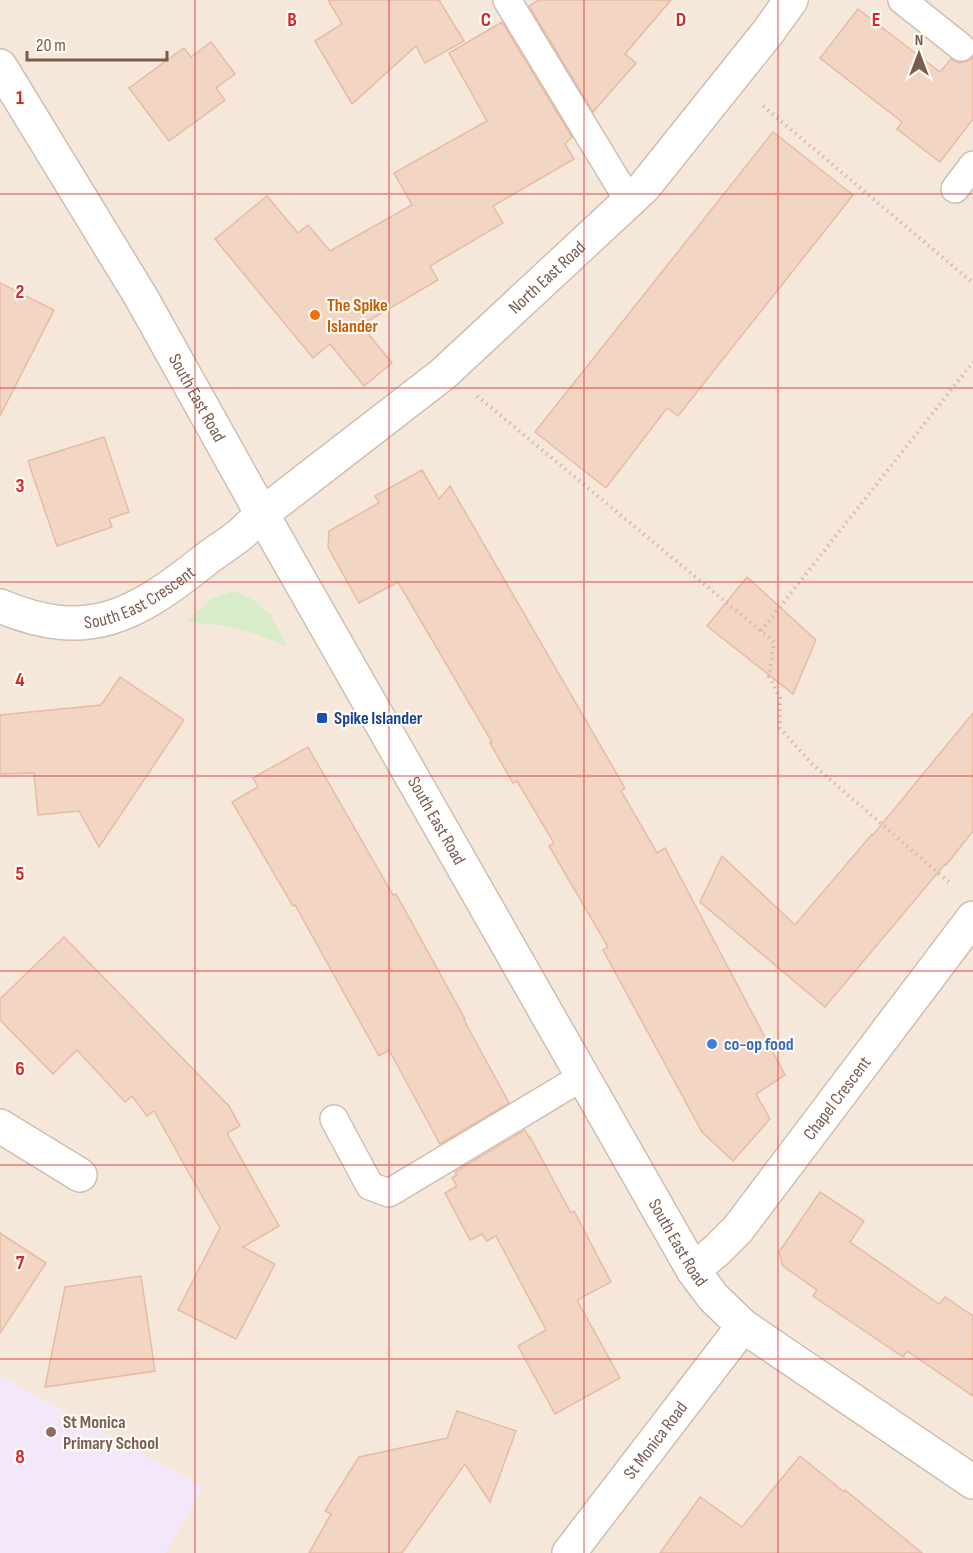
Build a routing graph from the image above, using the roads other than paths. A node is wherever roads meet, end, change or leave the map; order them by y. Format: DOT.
graph roads {
  1 [pos="507,0"];
  2 [pos="902,0"];
  3 [pos="784,2"];
  4 [pos="961,47"];
  5 [pos="0,66"];
  6 [pos="973,165"];
  7 [pos="954,189"];
  8 [pos="629,201"];
  9 [pos="262,514"];
  10 [pos="0,606"];
  11 [pos="970,929"];
  12 [pos="582,1077"];
  13 [pos="334,1119"];
  14 [pos="0,1126"];
  15 [pos="80,1175"];
  16 [pos="693,1270"];
  17 [pos="743,1326"];
  18 [pos="973,1482"];
  19 [pos="569,1553"];
  1 -- 8 [label="lane"];
  2 -- 4 [label="lane"];
  3 -- 8 [label="street, North East Road"];
  5 -- 9 [label="street, South East Road"];
  6 -- 7 [label="lane"];
  8 -- 9 [label="street, North East Road"];
  9 -- 10 [label="street, South East Crescent"];
  9 -- 12 [label="street, South East Road"];
  11 -- 16 [label="street, Chapel Crescent"];
  12 -- 13 [label="lane"];
  12 -- 16 [label="street, South East Road"];
  14 -- 15 [label="street"];
  16 -- 17 [label="street, South East Road"];
  17 -- 18 [label="street, South East Road"];
  17 -- 19 [label="street, St Monica Road"];
}
